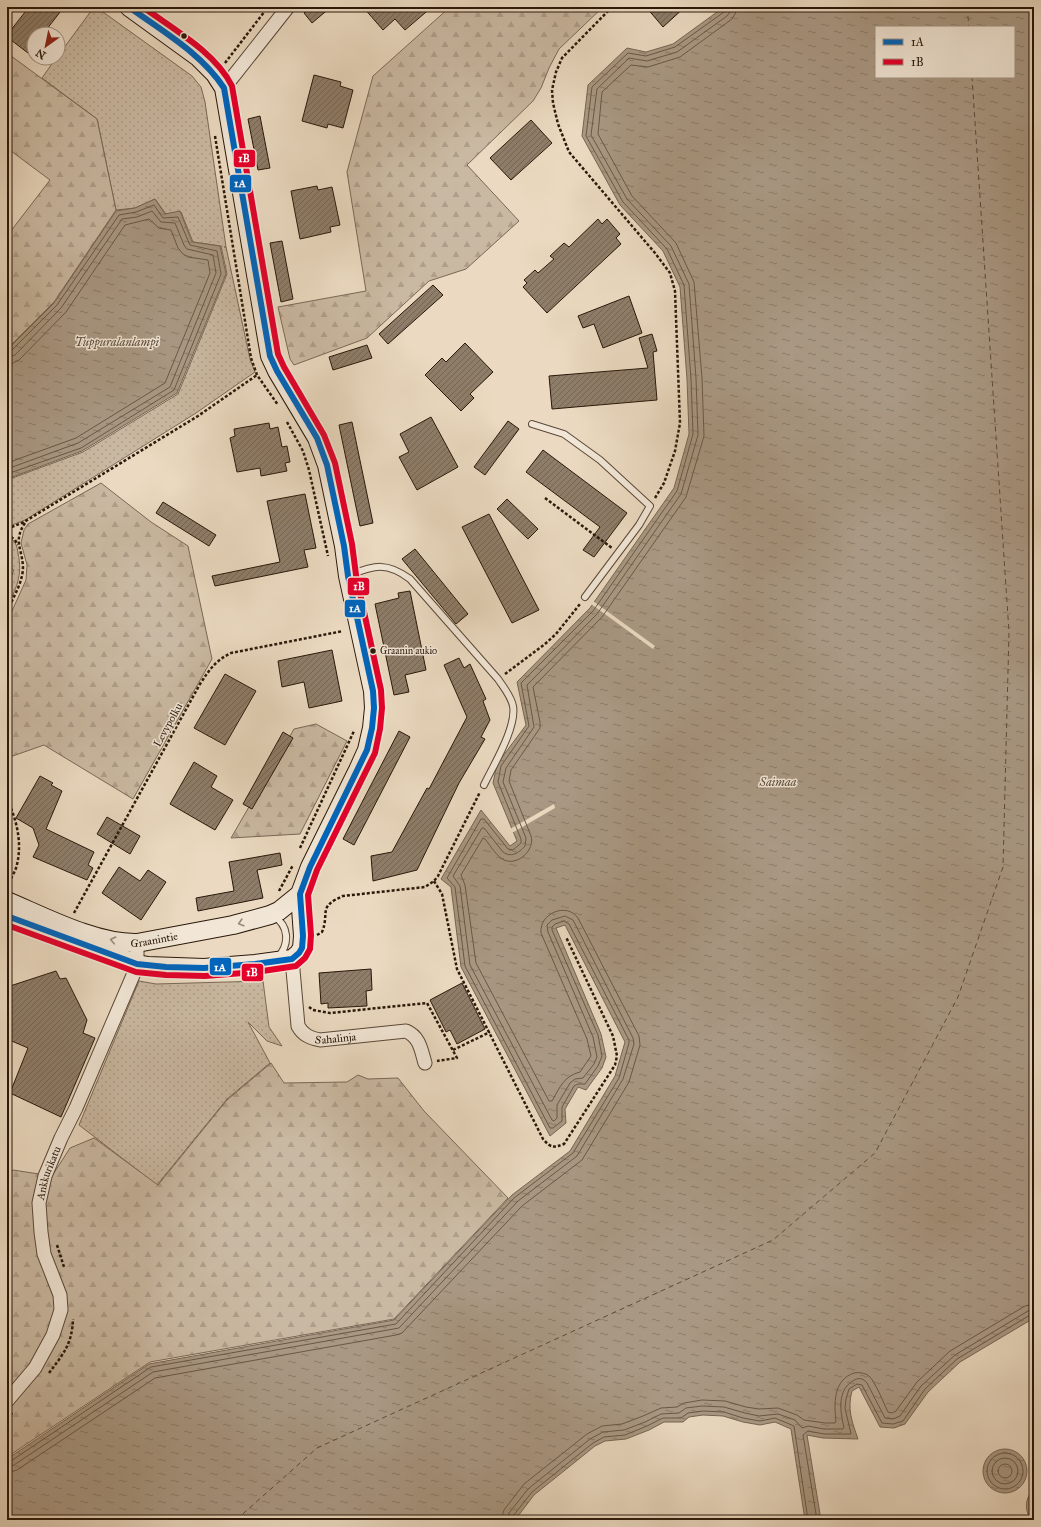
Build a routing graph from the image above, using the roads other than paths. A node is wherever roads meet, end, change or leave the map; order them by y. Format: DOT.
graph roads {
  1 [pos="129,7"];
  2 [pos="288,7"];
  3 [pos="219,81"];
  4 [pos="532,424"];
  5 [pos="348,576"];
  6 [pos="585,597"];
  7 [pos="484,785"];
  8 [pos="300,894"];
  9 [pos="7,901"];
  10 [pos="270,915"];
  11 [pos="7,916"];
  12 [pos="138,943"];
  13 [pos="283,960"];
  14 [pos="137,964"];
  15 [pos="425,1063"];
  16 [pos="12,1405"];
  1 -- 3 [label="street"];
  2 -- 3 [label="street"];
  3 -- 5 [label="street"];
  4 -- 6 [label="lane"];
  5 -- 7 [label="lane"];
  5 -- 8 [label="street"];
  8 -- 10 [label="street, Graanintie"];
  8 -- 13 [label="street"];
  12 -- 9 [label="street, Graanintie, one-way"];
  10 -- 12 [label="street, Graanintie, one-way"];
  10 -- 13 [label="lane"];
  11 -- 14 [label="street, Graanintie"];
  12 -- 14 [label="street, Ankkurikatu"];
  13 -- 14 [label="street, Graanintie"];
  13 -- 15 [label="street, Sahalinja"];
  14 -- 16 [label="street, Ankkurikatu"];
}
